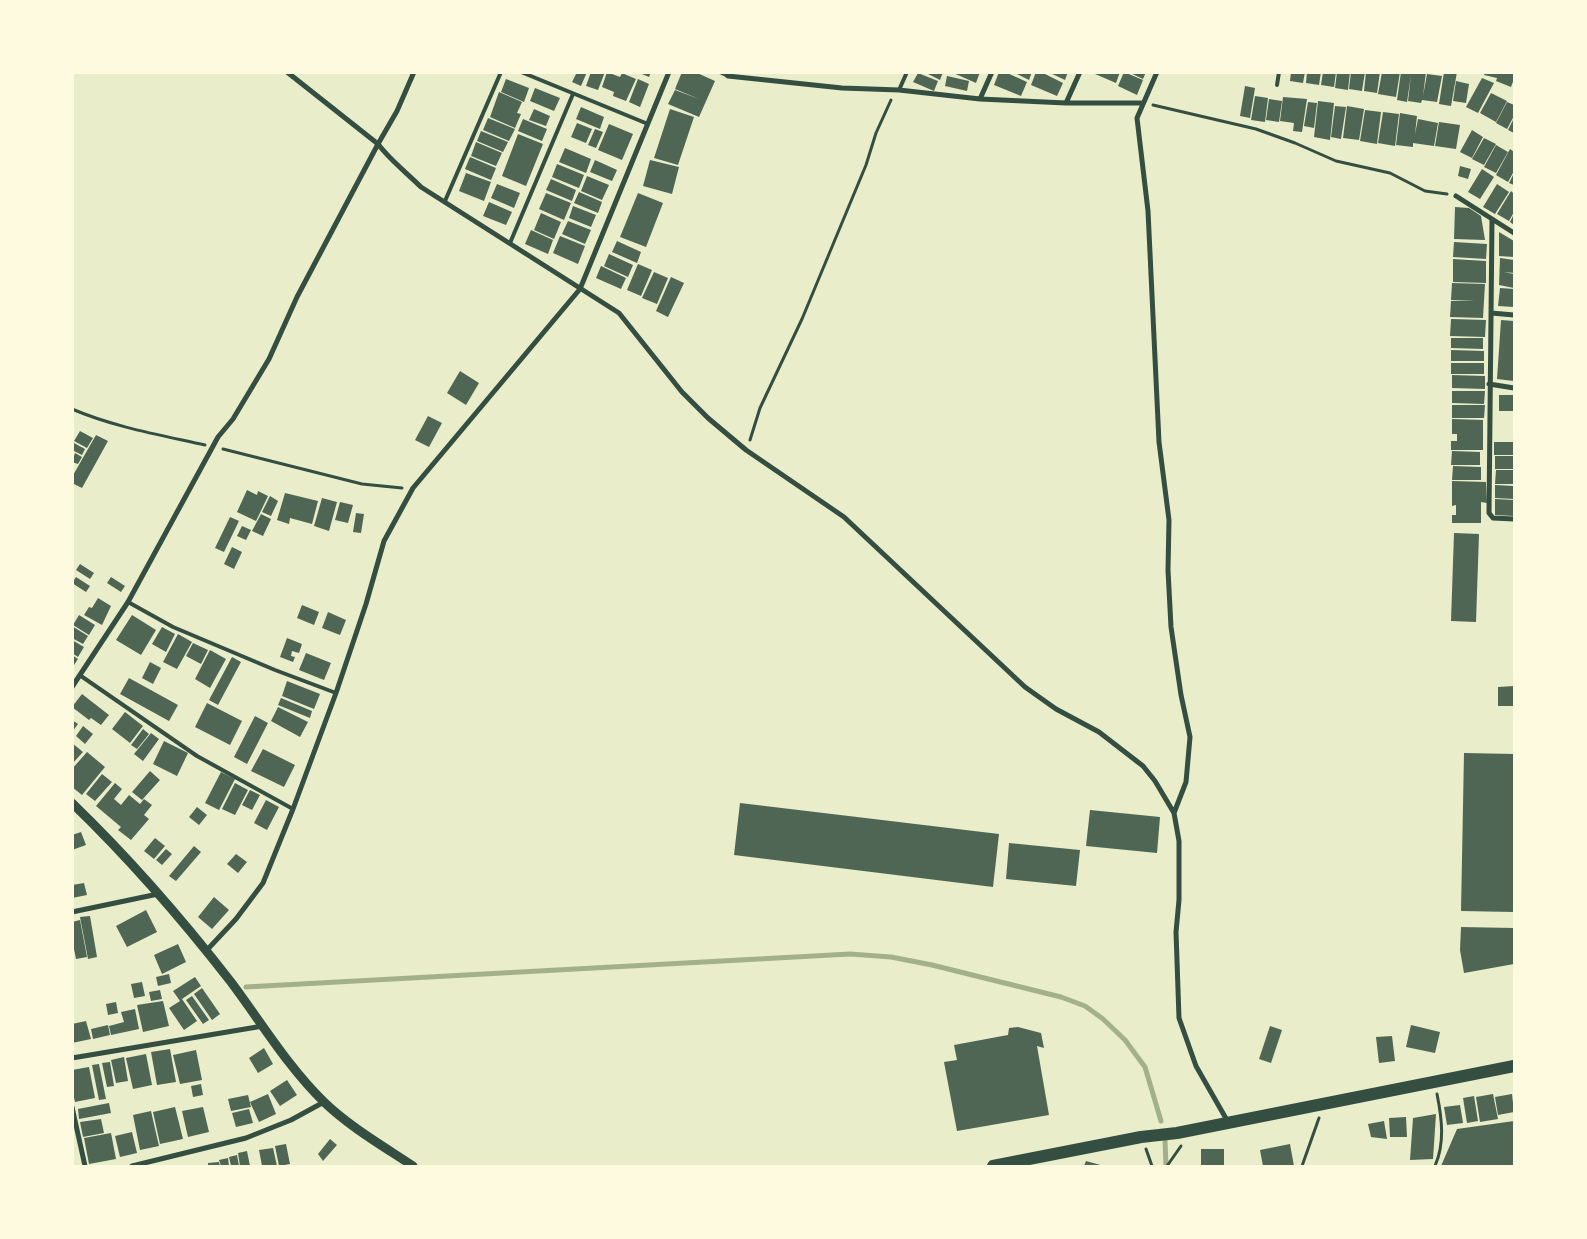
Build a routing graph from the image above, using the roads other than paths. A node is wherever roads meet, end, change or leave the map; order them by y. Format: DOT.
graph roads {
  1 [pos="287,72"];
  2 [pos="414,72"];
  3 [pos="501,72"];
  4 [pos="521,72"];
  5 [pos="669,72"];
  6 [pos="720,72"];
  7 [pos="907,72"];
  8 [pos="992,72"];
  9 [pos="1080,72"];
  10 [pos="1157,72"];
  11 [pos="1279,72"];
  12 [pos="729,74"];
  13 [pos="1277,85"];
  14 [pos="899,90"];
  15 [pos="573,94"];
  16 [pos="980,99"];
  17 [pos="1066,103"];
  18 [pos="1142,103"];
  19 [pos="648,124"];
  20 [pos="378,144"];
  21 [pos="1456,196"];
  22 [pos="445,201"];
  23 [pos="1492,219"];
  24 [pos="1514,233"];
  25 [pos="510,243"];
  26 [pos="580,289"];
  27 [pos="1491,313"];
  28 [pos="1514,314"];
  29 [pos="1489,384"];
  30 [pos="1514,388"];
  31 [pos="1514,519"];
  32 [pos="128,602"];
  33 [pos="81,676"];
  34 [pos="72,687"];
  35 [pos="336,693"];
  36 [pos="72,803"];
  37 [pos="293,809"];
  38 [pos="1174,813"];
  39 [pos="158,894"];
  40 [pos="72,912"];
  41 [pos="206,951"];
  42 [pos="264,1026"];
  43 [pos="72,1058"];
  44 [pos="1514,1066"];
  45 [pos="324,1102"];
  46 [pos="72,1107"];
  47 [pos="1228,1122"];
  48 [pos="85,1166"];
  49 [pos="132,1166"];
  50 [pos="413,1166"];
  51 [pos="993,1166"];
  1 -- 20 [label="street"];
  2 -- 20 [label="street"];
  3 -- 22 [label="lane"];
  4 -- 15 [label="lane"];
  5 -- 19 [label="street"];
  6 -- 12 [label="lane"];
  7 -- 14 [label="lane"];
  8 -- 16 [label="street"];
  9 -- 17 [label="street"];
  10 -- 18 [label="street"];
  11 -- 13 [label="lane"];
  12 -- 14 [label="street"];
  14 -- 16 [label="street"];
  15 -- 19 [label="lane"];
  15 -- 25 [label="lane"];
  16 -- 17 [label="street"];
  17 -- 18 [label="street"];
  18 -- 38 [label="street"];
  19 -- 26 [label="street"];
  20 -- 22 [label="street"];
  20 -- 32 [label="street"];
  21 -- 23 [label="street"];
  22 -- 25 [label="street"];
  23 -- 24 [label="street"];
  23 -- 27 [label="street"];
  25 -- 26 [label="street"];
  26 -- 35 [label="street"];
  26 -- 38 [label="street"];
  27 -- 28 [label="street"];
  27 -- 29 [label="street"];
  29 -- 30 [label="street"];
  29 -- 31 [label="street"];
  32 -- 33 [label="street"];
  32 -- 35 [label="lane"];
  33 -- 34 [label="street"];
  33 -- 37 [label="lane"];
  35 -- 37 [label="street"];
  36 -- 39 [label="street"];
  37 -- 41 [label="street"];
  38 -- 47 [label="street"];
  39 -- 40 [label="street"];
  39 -- 41 [label="street"];
  41 -- 42 [label="street"];
  42 -- 43 [label="street"];
  42 -- 45 [label="street"];
  44 -- 47 [label="main road"];
  45 -- 49 [label="street"];
  45 -- 50 [label="street"];
  46 -- 48 [label="street"];
  47 -- 51 [label="main road"];
}
